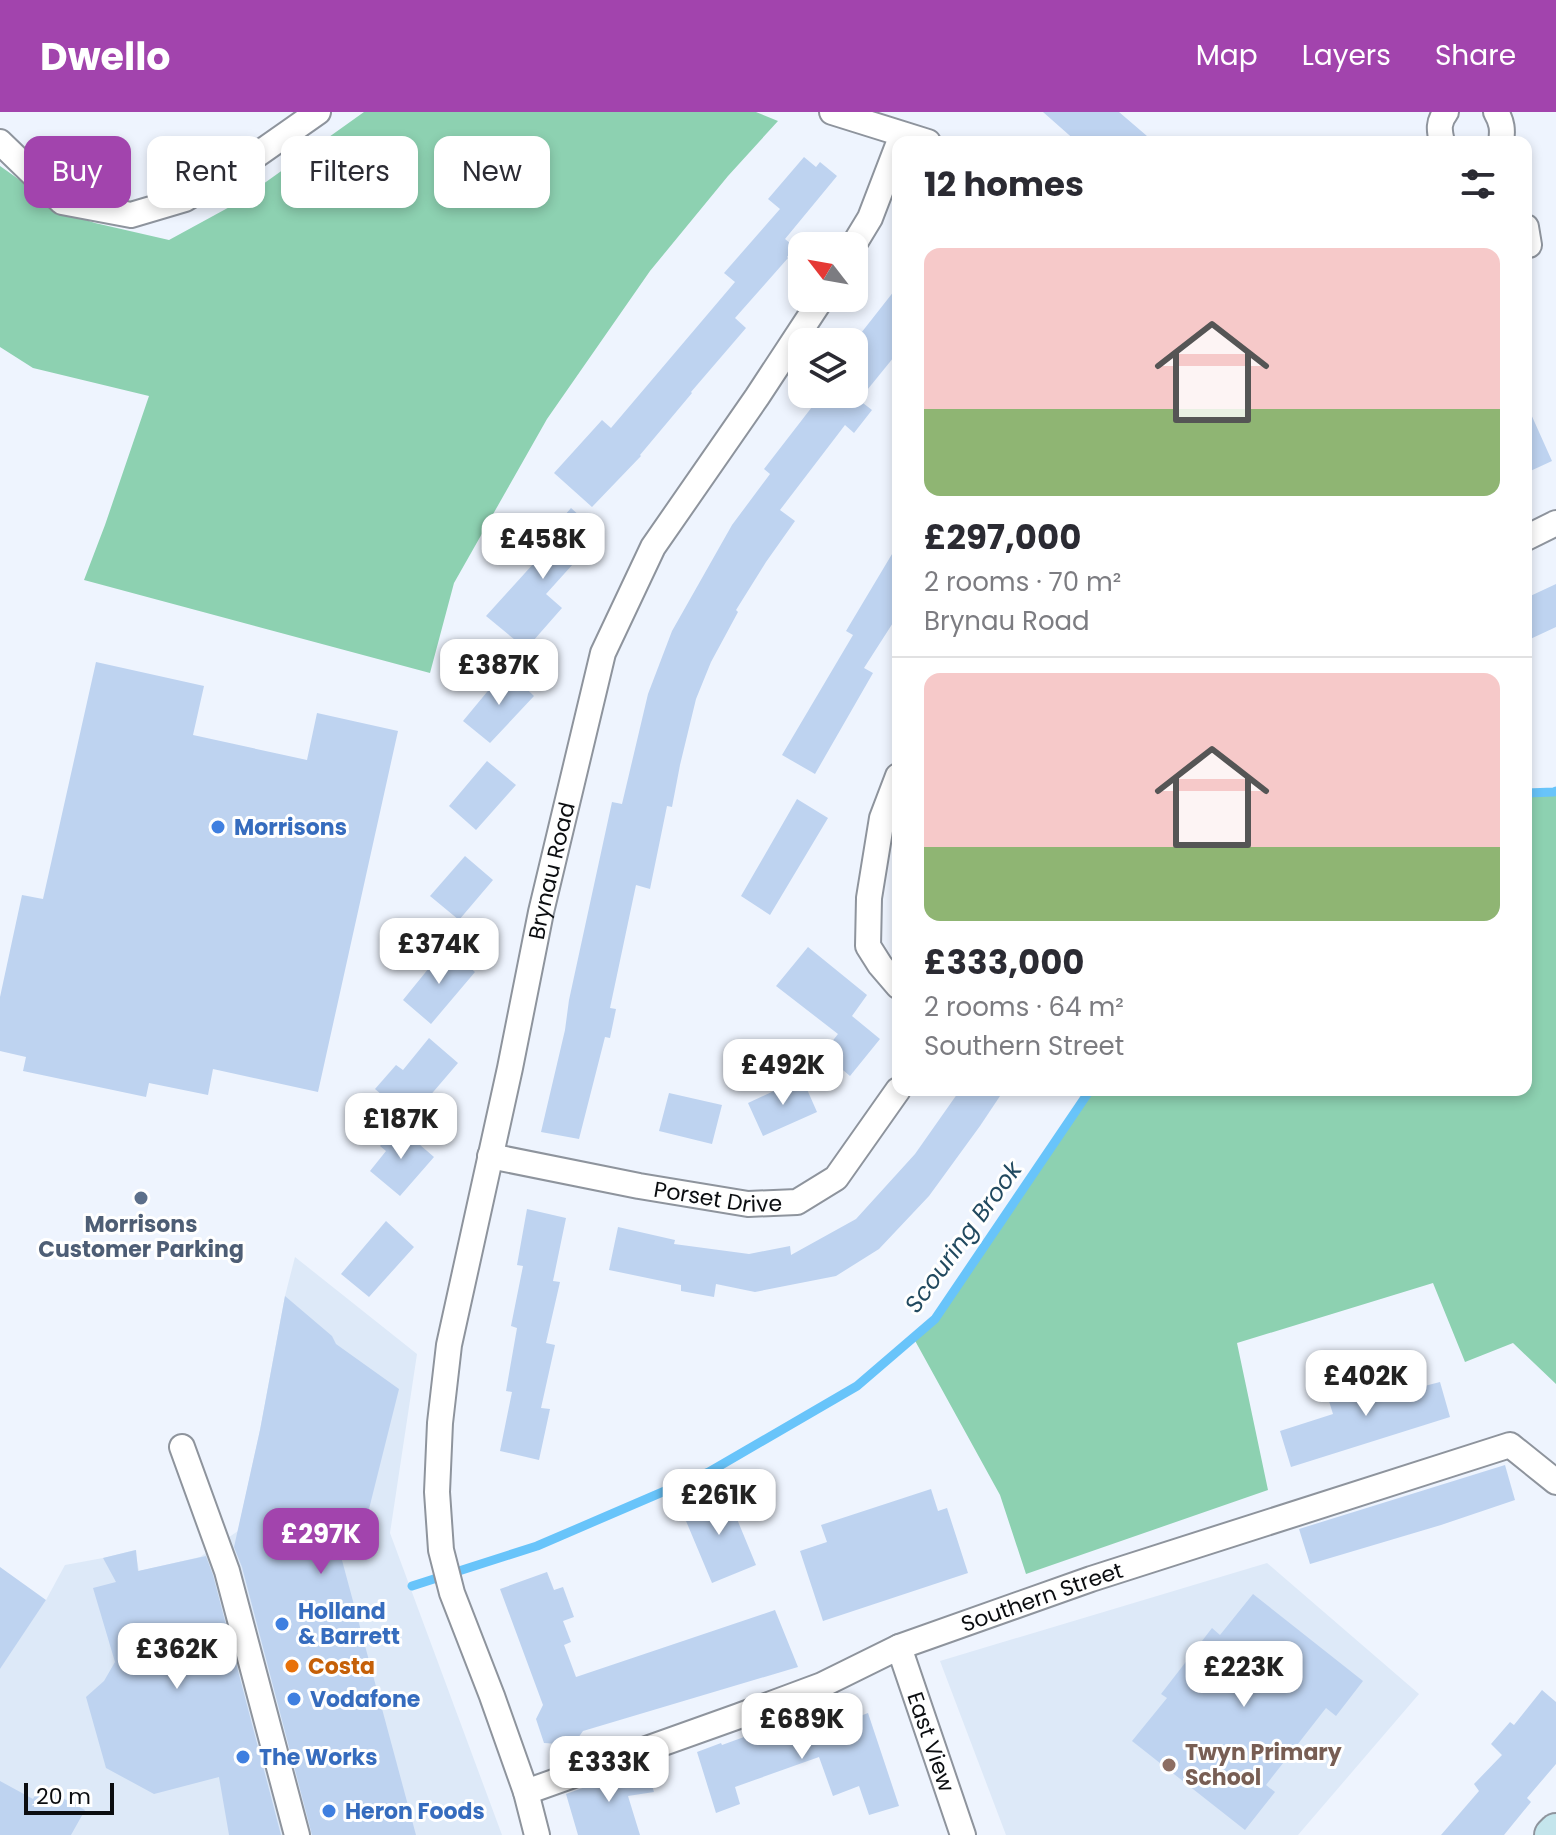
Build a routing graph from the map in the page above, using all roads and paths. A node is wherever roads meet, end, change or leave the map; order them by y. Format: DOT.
graph roads {
  1 [pos="318,112"];
  2 [pos="832,112"];
  3 [pos="1446,112"];
  4 [pos="1496,112"];
  5 [pos="901,134"];
  6 [pos="1441,136"];
  7 [pos="1502,136"];
  8 [pos="0,142"];
  9 [pos="892,158"];
  10 [pos="862,232"];
  11 [pos="813,312"];
  12 [pos="1556,523"];
  13 [pos="1532,535"];
  14 [pos="892,792"];
  15 [pos="892,979"];
  16 [pos="894,1096"];
  17 [pos="490,1156"];
  18 [pos="182,1447"];
  19 [pos="1556,1482"];
  20 [pos="899,1647"];
  21 [pos="526,1792"];
  22 [pos="297,1835"];
  23 [pos="537,1835"];
  24 [pos="963,1835"];
  1 -- 8 [label="street"];
  2 -- 5 [label="street"];
  3 -- 6 [label="street"];
  4 -- 7 [label="street"];
  9 -- 10 [label="street"];
  11 -- 17 [label="street, Brynau Road"];
  12 -- 13 [label="street"];
  14 -- 15 [label="street"];
  16 -- 17 [label="street, Porset Drive"];
  17 -- 21 [label="street, Brynau Road"];
  18 -- 22 [label="street"];
  19 -- 20 [label="street, Southern Street"];
  20 -- 21 [label="street, Southern Street"];
  20 -- 24 [label="street, East View"];
  21 -- 23 [label="street, Brynau Road"];
}
